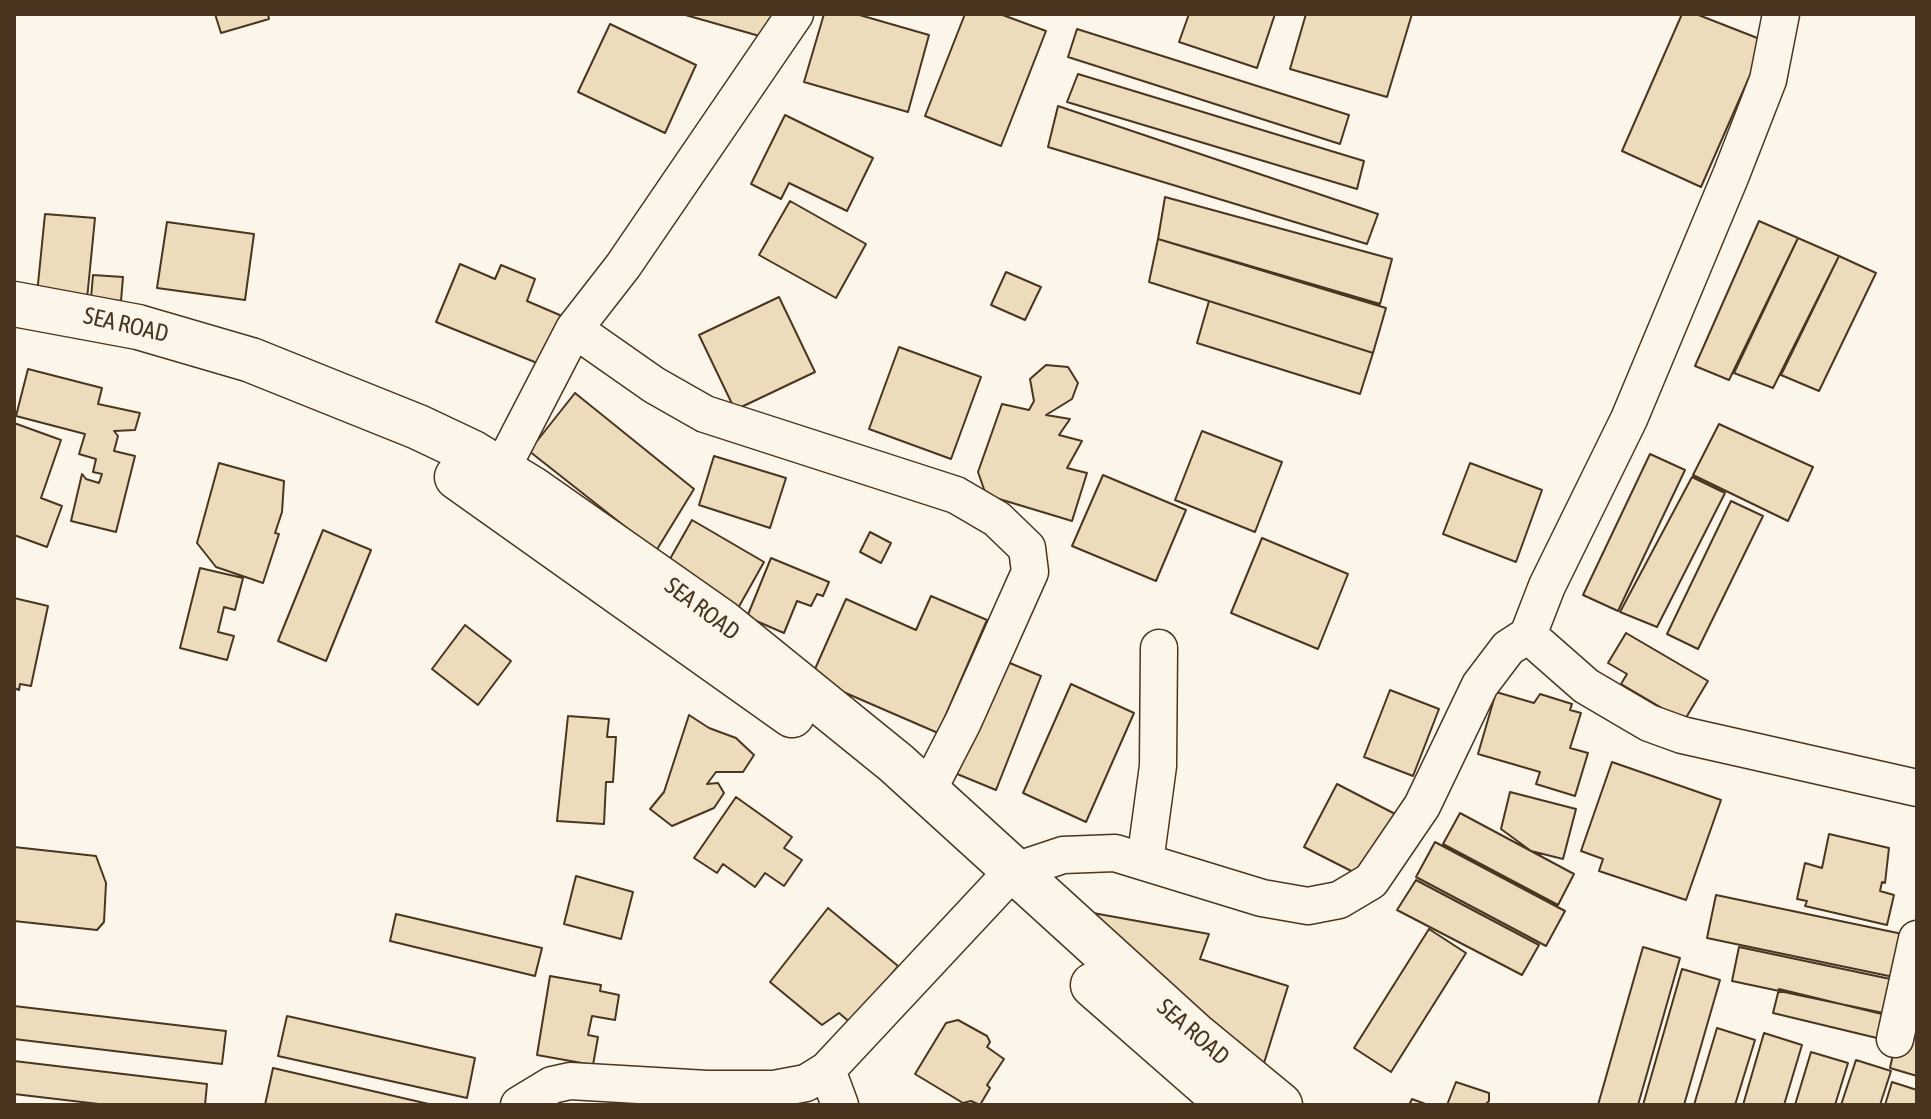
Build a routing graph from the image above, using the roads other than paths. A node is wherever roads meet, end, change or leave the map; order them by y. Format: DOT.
graph roads {
  1 [pos="795,14"];
  2 [pos="1782,14"];
  3 [pos="14,304"];
  4 [pos="14,325"];
  5 [pos="574,329"];
  6 [pos="495,484"];
  7 [pos="1528,635"];
  8 [pos="1159,648"];
  9 [pos="1917,788"];
  10 [pos="927,792"];
  11 [pos="1145,862"];
  12 [pos="1002,882"];
  13 [pos="1917,939"];
  14 [pos="1895,1039"];
  15 [pos="827,1070"];
  16 [pos="519,1105"];
  17 [pos="840,1105"];
  18 [pos="1230,1105"];
  19 [pos="1280,1105"];
  1 -- 5 [label="street"];
  2 -- 7 [label="street"];
  3 -- 6 [label="highway, SEA ROAD"];
  4 -- 6 [label="highway, SEA ROAD"];
  5 -- 6 [label="street"];
  5 -- 10 [label="street"];
  6 -- 10 [label="highway, SEA ROAD"];
  6 -- 12 [label="highway, SEA ROAD"];
  7 -- 9 [label="street"];
  7 -- 11 [label="street"];
  8 -- 11 [label="street"];
  10 -- 12 [label="highway, SEA ROAD"];
  11 -- 12 [label="street"];
  12 -- 15 [label="street"];
  12 -- 18 [label="highway, SEA ROAD"];
  12 -- 19 [label="highway, SEA ROAD"];
  13 -- 14 [label="street"];
  15 -- 16 [label="street"];
  15 -- 17 [label="street"];
}
